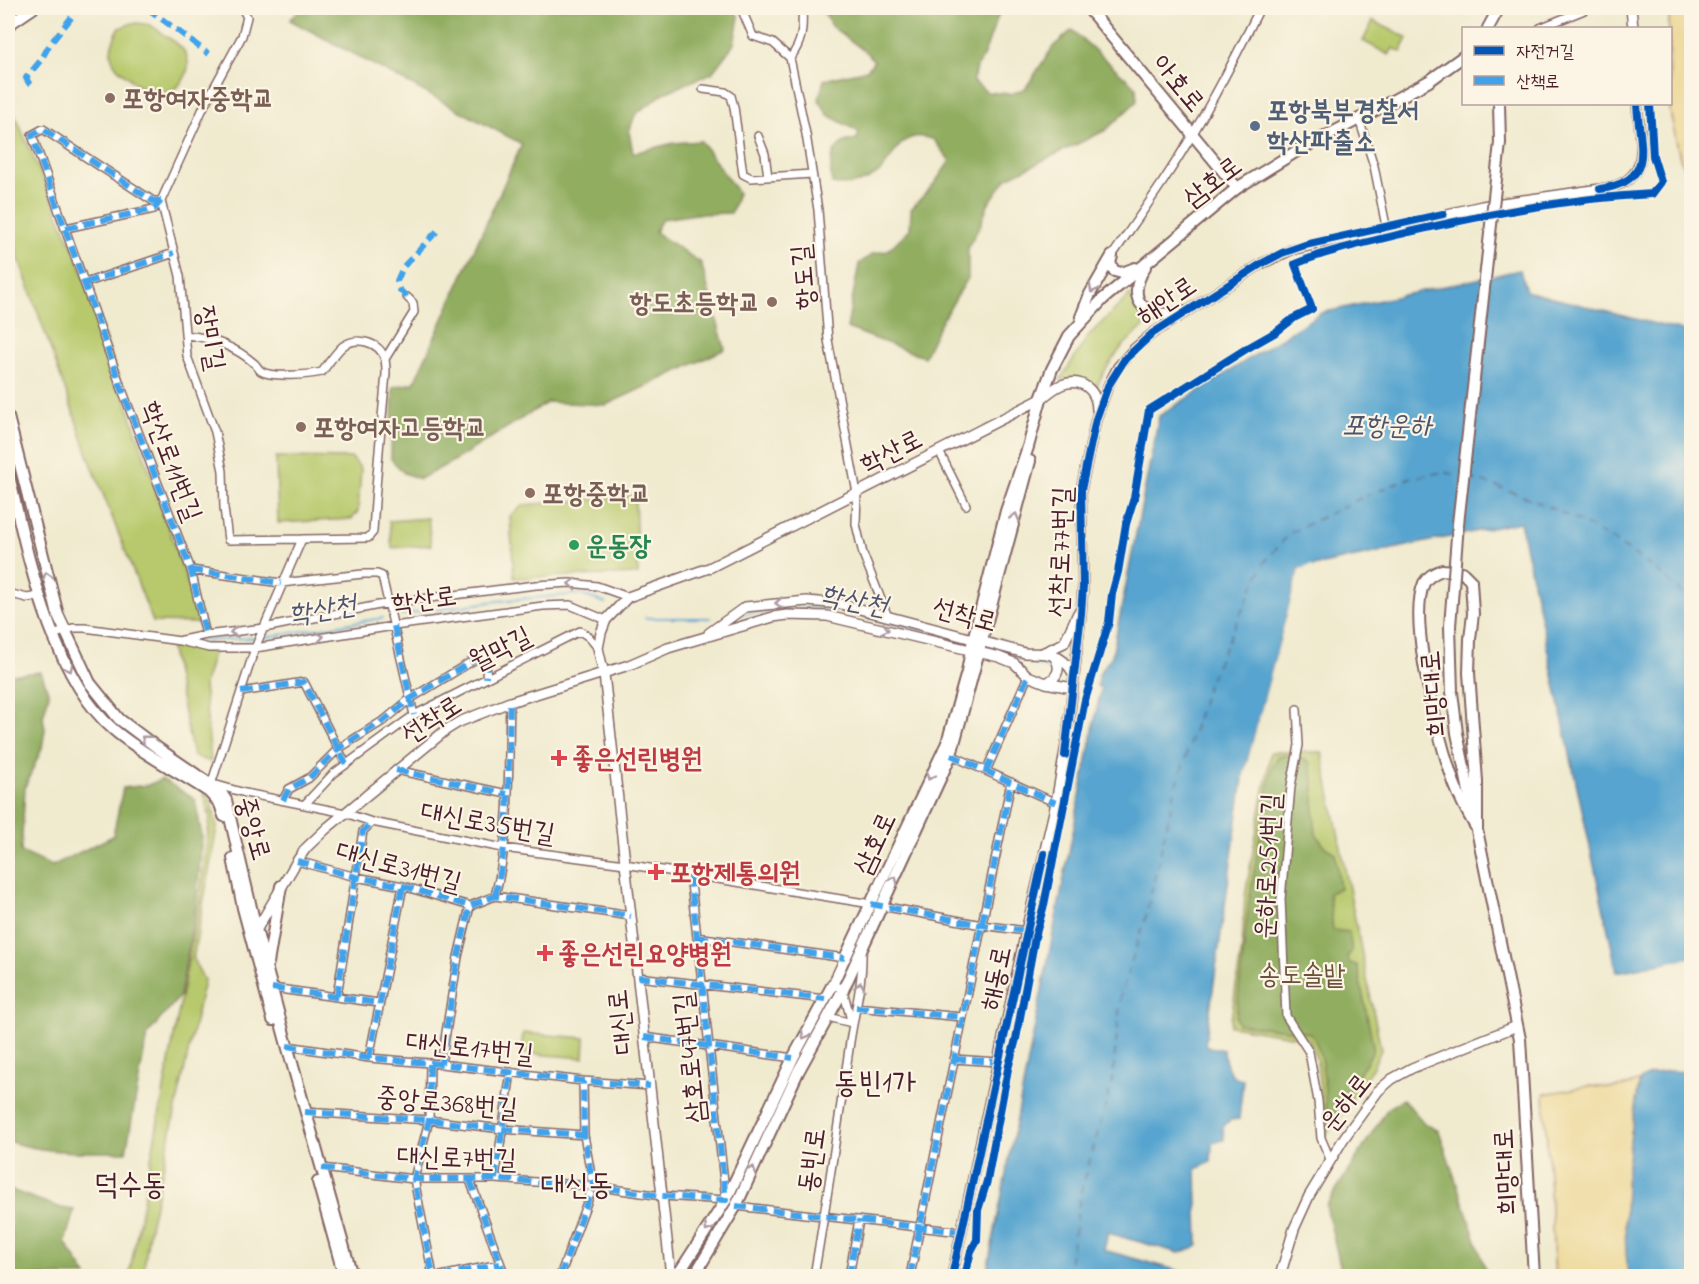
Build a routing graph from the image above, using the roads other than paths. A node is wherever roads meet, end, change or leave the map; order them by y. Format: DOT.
graph roads {
  1 [pos="12,8"];
  2 [pos="33,8"];
  3 [pos="242,8"];
  4 [pos="741,8"];
  5 [pos="802,8"];
  6 [pos="1088,8"];
  7 [pos="1260,8"];
  8 [pos="1499,8"];
  9 [pos="1588,8"];
  10 [pos="1632,8"];
  11 [pos="8,11"];
  12 [pos="8,25"];
  13 [pos="1489,27"];
  14 [pos="1542,27"];
  15 [pos="1633,27"];
  16 [pos="1462,57"];
  17 [pos="790,58"];
  18 [pos="703,89"];
  19 [pos="1499,105"];
  20 [pos="1637,105"];
  21 [pos="1359,119"];
  22 [pos="1192,133"];
  23 [pos="758,136"];
  24 [pos="812,174"];
  25 [pos="768,177"];
  26 [pos="1237,188"];
  27 [pos="161,201"];
  28 [pos="1386,226"];
  29 [pos="66,228"];
  30 [pos="174,253"];
  31 [pos="1112,256"];
  32 [pos="1149,261"];
  33 [pos="85,283"];
  34 [pos="406,297"];
  35 [pos="1184,312"];
  36 [pos="1078,324"];
  37 [pos="185,334"];
  38 [pos="385,359"];
  39 [pos="1041,399"];
  40 [pos="8,417"];
  41 [pos="1096,419"];
  42 [pos="9,431"];
  43 [pos="939,451"];
  44 [pos="8,472"];
  45 [pos="857,493"];
  46 [pos="966,505"];
  47 [pos="302,539"];
  48 [pos="191,570"];
  49 [pos="281,583"];
  50 [pos="8,592"];
  51 [pos="39,596"];
  52 [pos="628,597"];
  53 [pos="389,603"];
  54 [pos="1082,603"];
  55 [pos="888,617"];
  56 [pos="606,620"];
  57 [pos="394,626"];
  58 [pos="264,628"];
  59 [pos="58,633"];
  60 [pos="206,635"];
  61 [pos="705,636"];
  62 [pos="180,641"];
  63 [pos="975,647"];
  64 [pos="255,648"];
  65 [pos="598,648"];
  66 [pos="1042,653"];
  67 [pos="1053,655"];
  68 [pos="604,674"];
  69 [pos="1074,674"];
  70 [pos="1028,676"];
  71 [pos="486,678"];
  72 [pos="1046,683"];
  73 [pos="1072,688"];
  74 [pos="240,692"];
  75 [pos="410,699"];
  76 [pos="510,702"];
  77 [pos="1297,710"];
  78 [pos="414,715"];
  79 [pos="338,749"];
  80 [pos="951,755"];
  81 [pos="346,764"];
  82 [pos="396,770"];
  83 [pos="986,771"];
  84 [pos="1011,782"];
  85 [pos="210,788"];
  86 [pos="507,794"];
  87 [pos="283,800"];
  88 [pos="1056,803"];
  89 [pos="305,804"];
  90 [pos="345,813"];
  91 [pos="372,822"];
  92 [pos="1477,829"];
  93 [pos="503,848"];
  94 [pos="297,861"];
  95 [pos="625,864"];
  96 [pos="690,874"];
  97 [pos="357,877"];
  98 [pos="281,886"];
  99 [pos="403,886"];
  100 [pos="495,896"];
  101 [pos="876,905"];
  102 [pos="470,906"];
  103 [pos="631,916"];
  104 [pos="981,926"];
  105 [pos="1026,931"];
  106 [pos="254,934"];
  107 [pos="697,937"];
  108 [pos="862,948"];
  109 [pos="845,958"];
  110 [pos="267,969"];
  111 [pos="638,976"];
  112 [pos="703,985"];
  113 [pos="838,987"];
  114 [pos="272,988"];
  115 [pos="337,996"];
  116 [pos="825,999"];
  117 [pos="380,1003"];
  118 [pos="856,1007"];
  119 [pos="828,1017"];
  120 [pos="962,1017"];
  121 [pos="852,1023"];
  122 [pos="1517,1026"];
  123 [pos="644,1037"];
  124 [pos="287,1046"];
  125 [pos="709,1046"];
  126 [pos="369,1058"];
  127 [pos="793,1058"];
  128 [pos="954,1059"];
  129 [pos="998,1062"];
  130 [pos="430,1064"];
  131 [pos="441,1064"];
  132 [pos="511,1072"];
  133 [pos="583,1081"];
  134 [pos="650,1086"];
  135 [pos="305,1113"];
  136 [pos="429,1120"];
  137 [pos="502,1129"];
  138 [pos="584,1135"];
  139 [pos="1330,1159"];
  140 [pos="322,1168"];
  141 [pos="414,1179"];
  142 [pos="495,1179"];
  143 [pos="470,1180"];
  144 [pos="593,1186"];
  145 [pos="662,1196"];
  146 [pos="731,1203"];
  147 [pos="824,1216"];
  148 [pos="859,1220"];
  149 [pos="920,1227"];
  150 [pos="961,1232"];
  151 [pos="500,1264"];
  152 [pos="344,1276"];
  153 [pos="352,1276"];
  154 [pos="433,1276"];
  155 [pos="441,1276"];
  156 [pos="506,1276"];
  157 [pos="560,1276"];
  158 [pos="671,1276"];
  159 [pos="677,1276"];
  160 [pos="694,1276"];
  161 [pos="814,1276"];
  162 [pos="849,1276"];
  163 [pos="909,1276"];
  164 [pos="952,1276"];
  165 [pos="1280,1276"];
  166 [pos="1534,1276"];
  1 -- 11 [label="main road"];
  2 -- 12 [label="main road"];
  3 -- 27 [label="street"];
  4 -- 17 [label="street"];
  5 -- 17 [label="street"];
  6 -- 22 [label="main road, 아호로"];
  7 -- 22 [label="street"];
  8 -- 13 [label="main road"];
  9 -- 14 [label="street"];
  10 -- 15 [label="street"];
  16 -- 21 [label="main road, 삼호로"];
  17 -- 24 [label="street, 항도길"];
  18 -- 25 [label="street"];
  19 -- 92 [label="main road, 희망대로, bridge"];
  20 -- 28 [label="street, 해안로"];
  21 -- 26 [label="main road, 삼호로"];
  21 -- 28 [label="street"];
  22 -- 26 [label="main road, 아호로"];
  22 -- 31 [label="street"];
  23 -- 25 [label="street"];
  24 -- 25 [label="street"];
  24 -- 45 [label="street, 항도길"];
  26 -- 32 [label="main road, 삼호로"];
  27 -- 29 [label="street"];
  27 -- 29 [label="street, 학산로11번길"];
  27 -- 30 [label="street, 장미길"];
  28 -- 35 [label="street, 해안로"];
  29 -- 33 [label="street, 학산로11번길"];
  30 -- 33 [label="street"];
  30 -- 37 [label="street, 장미길"];
  31 -- 32 [label="main road"];
  31 -- 36 [label="main road, one-way"];
  32 -- 35 [label="main road"];
  32 -- 36 [label="main road, 삼호로"];
  33 -- 48 [label="street, 학산로11번길"];
  34 -- 38 [label="street"];
  35 -- 41 [label="street, 해안로"];
  36 -- 39 [label="main road, 삼호로"];
  37 -- 38 [label="street"];
  37 -- 47 [label="street, 장미길"];
  38 -- 47 [label="street"];
  39 -- 41 [label="street, 학산로"];
  39 -- 43 [label="street, 학산로"];
  39 -- 63 [label="main road, 삼호로"];
  40 -- 42 [label="main road, 중앙로"];
  41 -- 54 [label="street, 선착로77번길"];
  59 -- 42 [label="main road, 중앙로, one-way"];
  43 -- 45 [label="street, 학산로"];
  43 -- 46 [label="street"];
  44 -- 51 [label="main road, 중앙로"];
  45 -- 52 [label="street, 학산로"];
  45 -- 55 [label="street, 항도길"];
  47 -- 49 [label="street"];
  48 -- 49 [label="street"];
  48 -- 60 [label="street, 학산로11번길"];
  49 -- 53 [label="street"];
  49 -- 58 [label="street"];
  50 -- 51 [label="street"];
  51 -- 59 [label="main road, 중앙로"];
  52 -- 53 [label="street, 학산로, one-way"];
  52 -- 56 [label="street, 학산로"];
  53 -- 57 [label="street"];
  53 -- 58 [label="street, 학산로"];
  54 -- 66 [label="street"];
  54 -- 69 [label="street, 선착로77번길"];
  55 -- 61 [label="street, 선착로, one-way"];
  55 -- 63 [label="street, 선착로"];
  56 -- 57 [label="street, 학산로"];
  56 -- 65 [label="street, 대신로"];
  64 -- 57 [label="street, 학산로, one-way"];
  57 -- 75 [label="street"];
  58 -- 60 [label="street, 학산로, one-way"];
  58 -- 64 [label="street"];
  59 -- 62 [label="street, 학산로"];
  59 -- 85 [label="main road, 중앙로"];
  60 -- 62 [label="street, 학산로"];
  61 -- 63 [label="street, 선착로, one-way"];
  61 -- 68 [label="street, 선착로"];
  62 -- 64 [label="street, 학산로"];
  63 -- 66 [label="street, 선착로"];
  63 -- 70 [label="street, 선착로"];
  63 -- 80 [label="main road, 삼호로"];
  63 -- 101 [label="main road, 삼호로, one-way"];
  64 -- 74 [label="street"];
  65 -- 68 [label="street, 대신로"];
  65 -- 71 [label="street, 월막길"];
  66 -- 67 [label="street, 선착로"];
  67 -- 69 [label="street"];
  67 -- 72 [label="street"];
  68 -- 76 [label="street, 선착로"];
  68 -- 95 [label="street, 대신로"];
  69 -- 73 [label="street, 선착로77번길"];
  70 -- 72 [label="street, 선착로"];
  70 -- 83 [label="street"];
  71 -- 75 [label="street"];
  71 -- 78 [label="street, 월막길"];
  72 -- 73 [label="street, 선착로"];
  73 -- 88 [label="street, 해동로"];
  74 -- 79 [label="street"];
  74 -- 85 [label="street"];
  75 -- 78 [label="street"];
  75 -- 79 [label="street"];
  76 -- 82 [label="street, 선착로"];
  76 -- 86 [label="street"];
  77 -- 139 [label="street, 운하로251번길"];
  78 -- 81 [label="street, 월막길"];
  79 -- 81 [label="street"];
  79 -- 87 [label="street"];
  80 -- 83 [label="street"];
  101 -- 80 [label="main road, 삼호로, one-way"];
  81 -- 89 [label="street, 월막길"];
  82 -- 86 [label="street"];
  82 -- 90 [label="street, 선착로"];
  83 -- 84 [label="street"];
  84 -- 88 [label="street"];
  84 -- 104 [label="street"];
  85 -- 87 [label="street, 대신로35번길"];
  85 -- 106 [label="main road, 중앙로"];
  86 -- 93 [label="street"];
  87 -- 89 [label="street, 대신로35번길"];
  88 -- 105 [label="street, 해동로"];
  89 -- 90 [label="street, 대신로35번길"];
  90 -- 91 [label="street, 대신로35번길"];
  90 -- 94 [label="street, 선착로"];
  91 -- 93 [label="street, 대신로35번길"];
  91 -- 97 [label="street"];
  92 -- 92 [label="main road"];
  92 -- 122 [label="main road, 희망대로"];
  93 -- 95 [label="street, 대신로35번길"];
  93 -- 100 [label="street"];
  94 -- 97 [label="street, 대신로31번길"];
  94 -- 98 [label="street, 선착로"];
  95 -- 96 [label="street, 대신로35번길"];
  95 -- 103 [label="street, 대신로"];
  96 -- 101 [label="street, 대신로35번길"];
  96 -- 107 [label="street, 삼호로47번길"];
  97 -- 99 [label="street, 대신로31번길"];
  97 -- 115 [label="street"];
  98 -- 106 [label="street, 선착로"];
  98 -- 110 [label="main road"];
  99 -- 102 [label="street, 대신로31번길"];
  99 -- 117 [label="street"];
  100 -- 102 [label="street, 대신로31번길"];
  100 -- 103 [label="street, 대신로31번길"];
  101 -- 104 [label="street, 대신로35번길"];
  101 -- 108 [label="main road, 삼호로"];
  101 -- 109 [label="main road, 삼호로"];
  102 -- 131 [label="street"];
  103 -- 111 [label="street, 대신로"];
  104 -- 105 [label="street, 대신로35번길"];
  104 -- 120 [label="street"];
  105 -- 129 [label="street, 해동로"];
  106 -- 110 [label="main road, 중앙로"];
  106 -- 152 [label="main road, 중앙로"];
  107 -- 109 [label="street"];
  107 -- 112 [label="street, 삼호로47번길"];
  108 -- 113 [label="main road, 삼호로"];
  118 -- 108 [label="street, one-way"];
  109 -- 113 [label="street, 삼호로"];
  110 -- 114 [label="main road, 중앙로"];
  111 -- 112 [label="street"];
  111 -- 123 [label="street, 대신로"];
  112 -- 116 [label="street"];
  112 -- 125 [label="street, 삼호로47번길"];
  113 -- 116 [label="main road, 삼호로"];
  113 -- 119 [label="main road, 삼호로"];
  113 -- 121 [label="street, 동빈로"];
  114 -- 115 [label="street"];
  114 -- 124 [label="main road, 중앙로"];
  115 -- 117 [label="street"];
  116 -- 127 [label="main road, 삼호로, one-way"];
  117 -- 126 [label="street"];
  118 -- 120 [label="street"];
  118 -- 121 [label="street"];
  119 -- 121 [label="street"];
  146 -- 119 [label="main road, 삼호로, one-way"];
  120 -- 128 [label="street"];
  121 -- 147 [label="street, 동빈로"];
  122 -- 139 [label="street, 운하로"];
  122 -- 166 [label="main road, 희망대로"];
  123 -- 125 [label="street"];
  123 -- 134 [label="street, 대신로"];
  124 -- 126 [label="street, 대신로17번길"];
  124 -- 135 [label="main road, 중앙로"];
  125 -- 127 [label="street"];
  125 -- 146 [label="street, 삼호로47번길"];
  126 -- 130 [label="street, 대신로17번길"];
  127 -- 146 [label="main road, 삼호로"];
  128 -- 129 [label="street"];
  128 -- 149 [label="street"];
  129 -- 150 [label="street, 해동로"];
  130 -- 131 [label="street, 대신로17번길"];
  130 -- 136 [label="street"];
  131 -- 132 [label="street, 대신로17번길"];
  132 -- 133 [label="street, 대신로17번길"];
  132 -- 137 [label="street"];
  133 -- 134 [label="street, 대신로17번길"];
  133 -- 138 [label="street"];
  134 -- 145 [label="street, 대신로"];
  135 -- 136 [label="street, 중앙로368번길"];
  135 -- 140 [label="main road, 중앙로"];
  136 -- 137 [label="street, 중앙로368번길"];
  136 -- 141 [label="street"];
  137 -- 138 [label="street, 중앙로368번길"];
  137 -- 142 [label="street"];
  138 -- 144 [label="street"];
  139 -- 165 [label="street, 운하로"];
  140 -- 141 [label="street, 대신로7번길"];
  140 -- 153 [label="main road, 중앙로"];
  141 -- 143 [label="street, 대신로7번길"];
  141 -- 154 [label="street"];
  142 -- 143 [label="street, 대신로7번길"];
  142 -- 144 [label="street, 대신로7번길"];
  143 -- 151 [label="street"];
  144 -- 145 [label="street, 대신로7번길"];
  144 -- 157 [label="street"];
  145 -- 146 [label="street, 대신로7번길"];
  145 -- 158 [label="street, 대신로"];
  146 -- 147 [label="street, 대신로7번길"];
  146 -- 159 [label="main road, 삼호로, one-way"];
  146 -- 160 [label="main road, 삼호로"];
  147 -- 148 [label="street, 대신로7번길"];
  147 -- 161 [label="street, 동빈로"];
  148 -- 149 [label="street, 대신로7번길"];
  148 -- 162 [label="street"];
  149 -- 150 [label="street, 대신로7번길"];
  149 -- 163 [label="street"];
  150 -- 164 [label="street, 해동로"];
  151 -- 155 [label="street"];
  151 -- 156 [label="street"];
}
